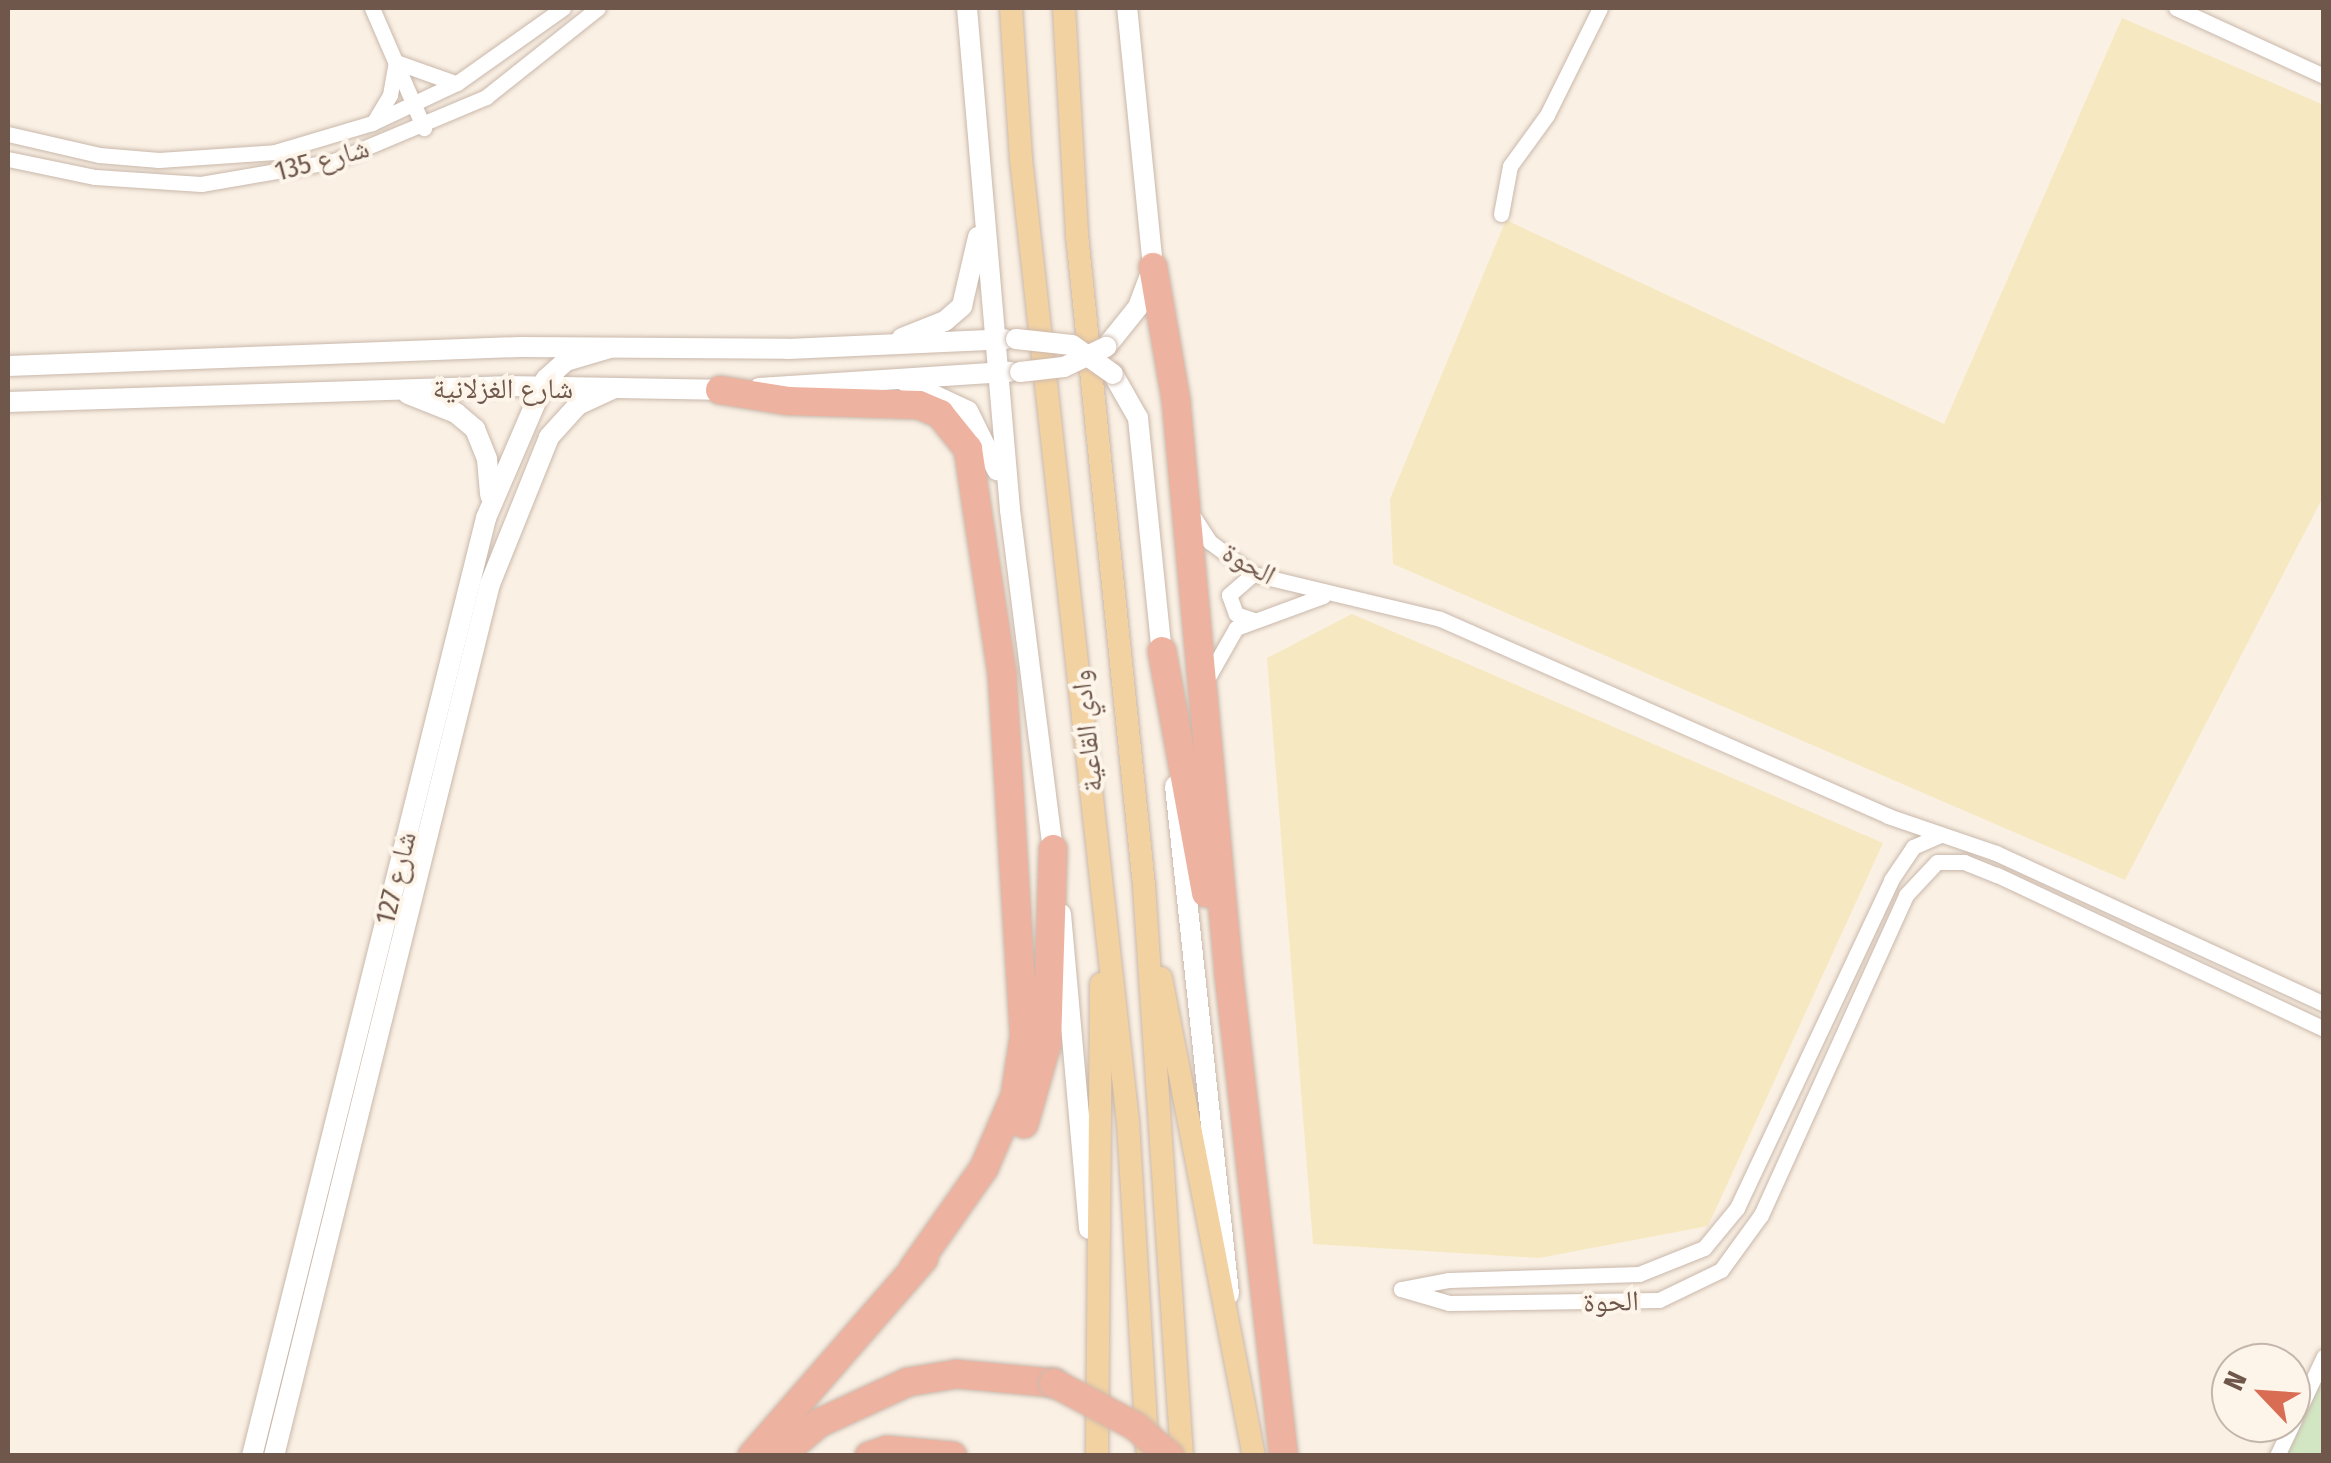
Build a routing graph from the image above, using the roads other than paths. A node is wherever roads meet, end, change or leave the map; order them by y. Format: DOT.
graph roads {
  1 [pos="372,8"];
  2 [pos="563,8"];
  3 [pos="598,8"];
  4 [pos="967,8"];
  5 [pos="1011,8"];
  6 [pos="1064,8"];
  7 [pos="1127,8"];
  8 [pos="1600,8"];
  9 [pos="2176,8"];
  10 [pos="396,62"];
  11 [pos="2324,76"];
  12 [pos="457,83"];
  13 [pos="414,104"];
  14 [pos="372,123"];
  15 [pos="424,128"];
  16 [pos="8,134"];
  17 [pos="8,159"];
  18 [pos="984,190"];
  19 [pos="1501,214"];
  20 [pos="1153,267"];
  21 [pos="1006,339"];
  22 [pos="610,348"];
  23 [pos="860,348"];
  24 [pos="1099,351"];
  25 [pos="8,366"];
  26 [pos="998,372"];
  27 [pos="900,380"];
  28 [pos="540,389"];
  29 [pos="612,389"];
  30 [pos="396,390"];
  31 [pos="720,390"];
  32 [pos="8,402"];
  33 [pos="490,505"];
  34 [pos="1186,505"];
  35 [pos="1010,510"];
  36 [pos="513,515"];
  37 [pos="1253,574"];
  38 [pos="1332,594"];
  39 [pos="1253,620"];
  40 [pos="1162,651"];
  41 [pos="1204,687"];
  42 [pos="1940,834"];
  43 [pos="1053,849"];
  44 [pos="1950,861"];
  45 [pos="1144,886"];
  46 [pos="1104,893"];
  47 [pos="1229,976"];
  48 [pos="2324,1004"];
  49 [pos="2324,1029"];
  50 [pos="913,1269"];
  51 [pos="1449,1280"];
  52 [pos="1449,1303"];
  53 [pos="1229,1321"];
  54 [pos="2324,1356"];
  55 [pos="1097,1360"];
  56 [pos="252,1456"];
  57 [pos="274,1456"];
  58 [pos="752,1456"];
  59 [pos="780,1456"];
  60 [pos="870,1456"];
  61 [pos="953,1456"];
  62 [pos="1097,1456"];
  63 [pos="1148,1456"];
  64 [pos="1170,1456"];
  65 [pos="1182,1456"];
  66 [pos="1254,1456"];
  67 [pos="1284,1456"];
  68 [pos="2277,1456"];
  1 -- 10 [label="street"];
  2 -- 12 [label="street, شارع 135"];
  3 -- 15 [label="street, شارع 135"];
  4 -- 18 [label="street, وادي القاعية"];
  5 -- 46 [label="main road, وادي القاعية"];
  6 -- 45 [label="main road, وادي القاعية"];
  7 -- 20 [label="street"];
  8 -- 19 [label="street"];
  9 -- 11 [label="street"];
  10 -- 12 [label="street"];
  10 -- 13 [label="street"];
  10 -- 14 [label="street"];
  12 -- 13 [label="street, شارع 135"];
  13 -- 14 [label="street, شارع 135"];
  13 -- 15 [label="street"];
  14 -- 16 [label="street, شارع 135"];
  15 -- 17 [label="street, شارع 135"];
  18 -- 21 [label="street, وادي القاعية"];
  18 -- 23 [label="street"];
  20 -- 24 [label="street"];
  20 -- 34 [label="highway"];
  21 -- 23 [label="street, شارع الغزلانية"];
  21 -- 24 [label="street, bridge"];
  21 -- 26 [label="street, وادي القاعية"];
  22 -- 23 [label="street, شارع الغزلانية"];
  22 -- 25 [label="street, شارع الغزلانية"];
  22 -- 28 [label="street, شارع 127"];
  24 -- 26 [label="street, bridge"];
  24 -- 40 [label="street, bridge"];
  26 -- 27 [label="street, شارع الغزلانية"];
  26 -- 35 [label="street, وادي القاعية"];
  27 -- 31 [label="street, شارع الغزلانية"];
  27 -- 35 [label="street"];
  28 -- 29 [label="street, شارع الغزلانية"];
  28 -- 30 [label="street, شارع الغزلانية"];
  28 -- 33 [label="street, شارع 127"];
  29 -- 31 [label="street, شارع الغزلانية"];
  29 -- 36 [label="street, شارع 127"];
  30 -- 32 [label="street, شارع الغزلانية"];
  30 -- 33 [label="street"];
  31 -- 50 [label="highway"];
  33 -- 36 [label="street"];
  33 -- 56 [label="street, شارع 127"];
  34 -- 37 [label="street, الحوة"];
  34 -- 41 [label="highway"];
  35 -- 43 [label="street, وادي القاعية"];
  36 -- 57 [label="street, شارع 127"];
  37 -- 38 [label="street, الحوة"];
  37 -- 39 [label="street"];
  38 -- 39 [label="street, الحوة"];
  38 -- 42 [label="street, الحوة"];
  39 -- 41 [label="street, الحوة"];
  40 -- 47 [label="highway"];
  40 -- 53 [label="street"];
  41 -- 47 [label="highway"];
  42 -- 44 [label="street"];
  42 -- 48 [label="street, الحوة"];
  42 -- 51 [label="street, الحوة"];
  43 -- 50 [label="highway"];
  43 -- 55 [label="street, وادي القاعية"];
  44 -- 49 [label="street"];
  44 -- 52 [label="street, الحوة"];
  45 -- 53 [label="main road"];
  45 -- 65 [label="main road, وادي القاعية"];
  46 -- 55 [label="main road"];
  46 -- 63 [label="main road, وادي القاعية"];
  47 -- 67 [label="highway"];
  50 -- 58 [label="highway"];
  51 -- 52 [label="street"];
  51 -- 52 [label="street, الحوة"];
  53 -- 66 [label="main road"];
  54 -- 68 [label="street"];
  55 -- 62 [label="main road"];
  59 -- 64 [label="highway, bridge"];
  60 -- 61 [label="highway"];
}
